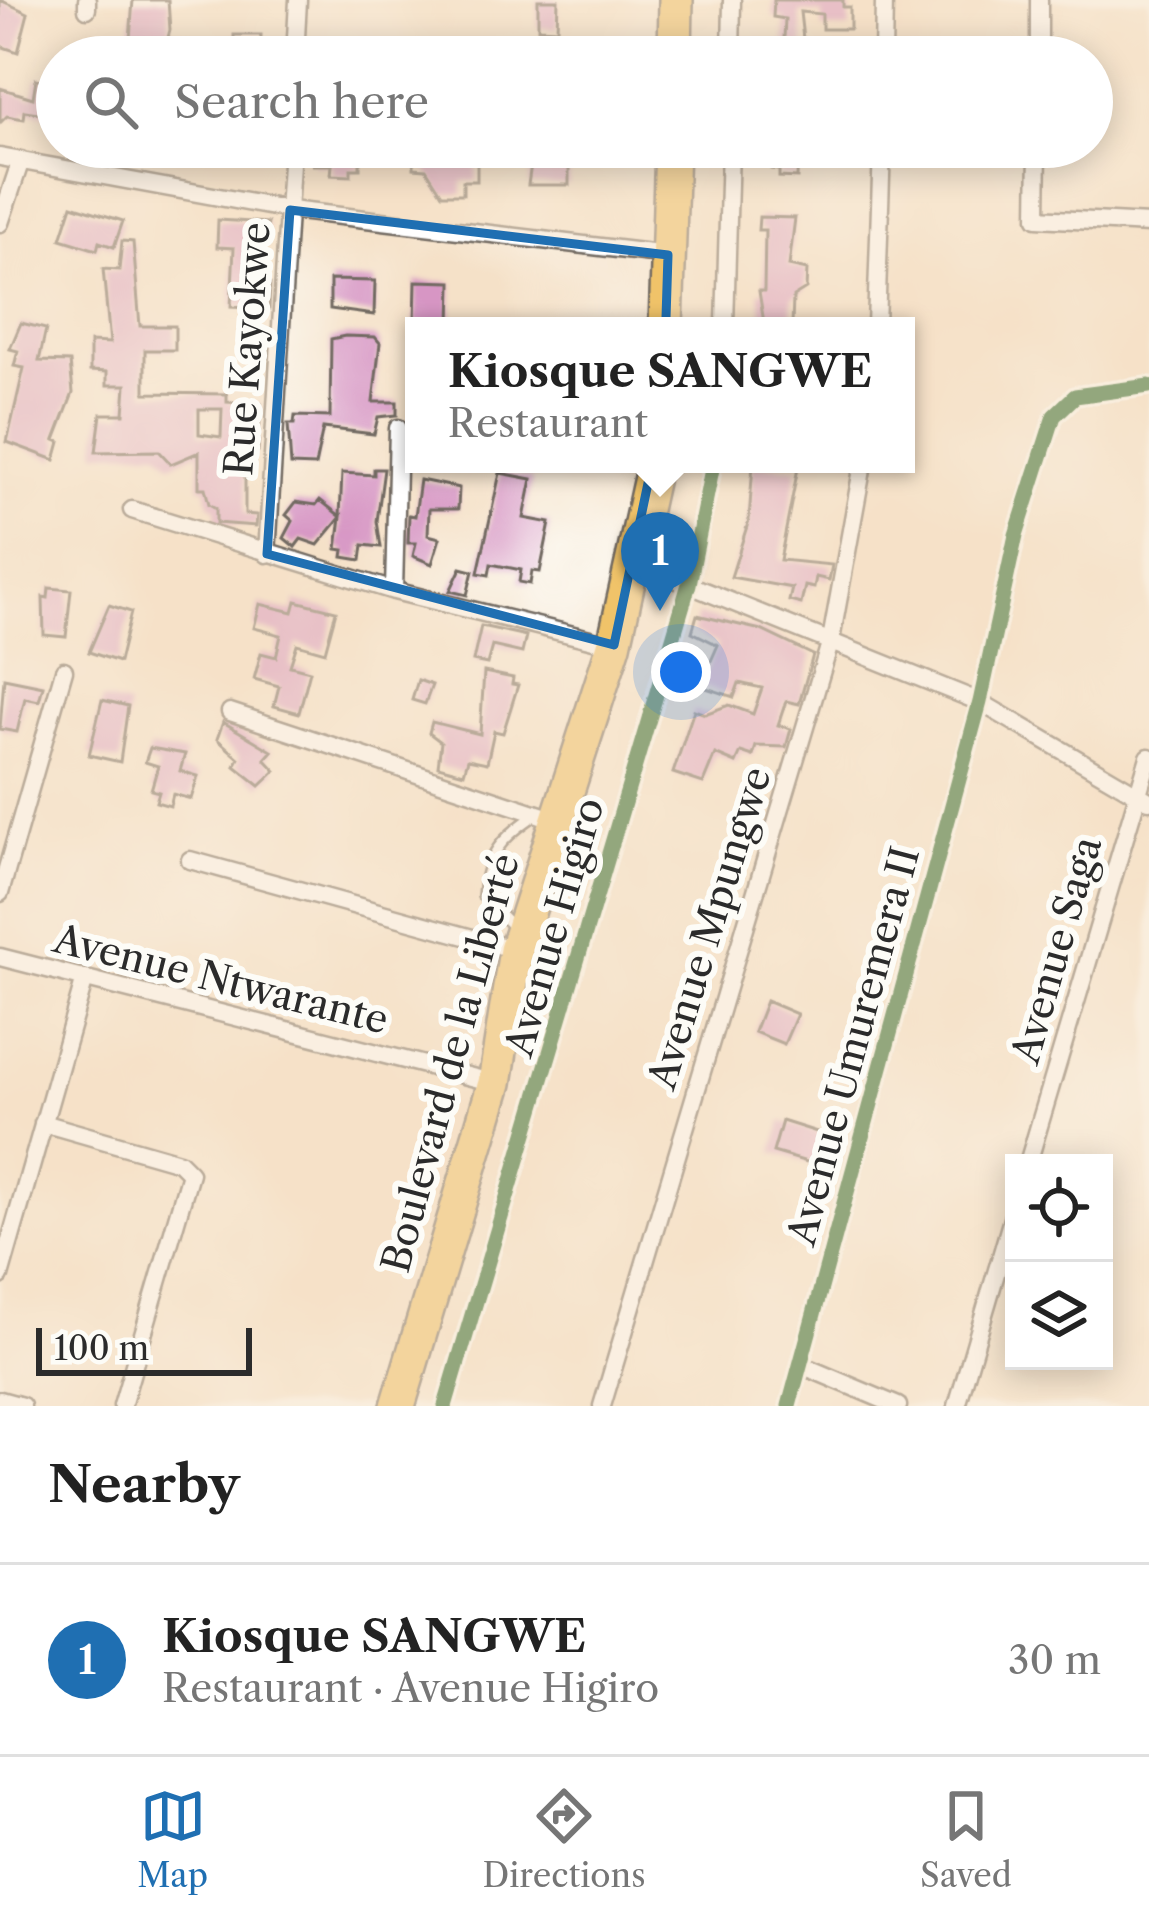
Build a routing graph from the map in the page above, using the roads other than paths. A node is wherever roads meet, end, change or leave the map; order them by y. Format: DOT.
graph roads {
  1 [pos="298,0"];
  2 [pos="676,0"];
  3 [pos="732,0"];
  4 [pos="884,0"];
  5 [pos="1040,0"];
  6 [pos="297,36"];
  7 [pos="675,36"];
  8 [pos="731,36"];
  9 [pos="884,36"];
  10 [pos="1039,36"];
  11 [pos="0,157"];
  12 [pos="21,160"];
  13 [pos="36,163"];
  14 [pos="64,168"];
  15 [pos="291,168"];
  16 [pos="671,168"];
  17 [pos="729,168"];
  18 [pos="881,168"];
  19 [pos="1038,168"];
  20 [pos="290,210"];
  21 [pos="0,223"];
  22 [pos="1149,224"];
  23 [pos="668,255"];
  24 [pos="666,317"];
  25 [pos="725,317"];
  26 [pos="876,317"];
  27 [pos="1149,386"];
  28 [pos="398,428"];
  29 [pos="652,473"];
  30 [pos="711,473"];
  31 [pos="861,473"];
  32 [pos="131,510"];
  33 [pos="267,554"];
  34 [pos="635,563"];
  35 [pos="689,584"];
  36 [pos="394,591"];
  37 [pos="831,640"];
  38 [pos="614,645"];
  39 [pos="64,670"];
  40 [pos="980,702"];
  41 [pos="230,712"];
  42 [pos="1149,757"];
  43 [pos="1143,797"];
  44 [pos="548,818"];
  45 [pos="190,860"];
  46 [pos="0,893"];
  47 [pos="519,942"];
  48 [pos="0,957"];
  49 [pos="85,978"];
  50 [pos="495,1083"];
  51 [pos="43,1123"];
  52 [pos="1031,1154"];
  53 [pos="1005,1243"];
  54 [pos="0,1276"];
  55 [pos="801,1366"];
  56 [pos="0,1400"];
  57 [pos="22,1406"];
  58 [pos="122,1406"];
  59 [pos="398,1406"];
  60 [pos="445,1406"];
  61 [pos="602,1406"];
  62 [pos="789,1406"];
  63 [pos="898,1406"];
  64 [pos="957,1406"];
  1 -- 6 [label="street"];
  2 -- 7 [label="highway"];
  3 -- 8 [label="street"];
  4 -- 9 [label="street"];
  5 -- 10 [label="street"];
  11 -- 12 [label="street"];
  12 -- 13 [label="street"];
  12 -- 21 [label="street"];
  14 -- 20 [label="street"];
  15 -- 20 [label="street, Rue Kayokwe"];
  16 -- 23 [label="highway"];
  17 -- 25 [label="street"];
  18 -- 26 [label="street"];
  19 -- 22 [label="street"];
  20 -- 23 [label="street"];
  20 -- 33 [label="street, Rue Kayokwe"];
  23 -- 24 [label="highway"];
  27 -- 40 [label="street, Avenue Umuremera II"];
  28 -- 36 [label="street"];
  29 -- 34 [label="highway, Boulevard de la Liberté"];
  30 -- 35 [label="street, Avenue Higiro"];
  31 -- 37 [label="street, Avenue Mpungwe"];
  32 -- 33 [label="street"];
  33 -- 36 [label="street"];
  34 -- 35 [label="street"];
  34 -- 38 [label="highway, Boulevard de la Liberté"];
  35 -- 37 [label="street"];
  35 -- 60 [label="street, Avenue Higiro"];
  36 -- 38 [label="street"];
  37 -- 40 [label="street"];
  37 -- 61 [label="street, Avenue Mpungwe"];
  38 -- 44 [label="highway, Boulevard de la Liberté"];
  39 -- 46 [label="street"];
  40 -- 43 [label="street"];
  40 -- 55 [label="street, Avenue Umuremera II"];
  41 -- 44 [label="street"];
  42 -- 43 [label="street, Avenue Saga"];
  43 -- 52 [label="street, Avenue Saga"];
  44 -- 47 [label="highway, Boulevard de la Liberté"];
  44 -- 47 [label="lane"];
  45 -- 47 [label="street"];
  47 -- 50 [label="highway, Boulevard de la Liberté"];
  48 -- 49 [label="street, Avenue Ntwarante"];
  49 -- 50 [label="street, Avenue Ntwarante"];
  49 -- 51 [label="street"];
  50 -- 59 [label="highway, Boulevard de la Liberté"];
  51 -- 54 [label="street"];
  51 -- 58 [label="street"];
  53 -- 64 [label="street"];
  55 -- 62 [label="street, Avenue Umuremera II"];
  55 -- 63 [label="street"];
  56 -- 57 [label="street"];
}
